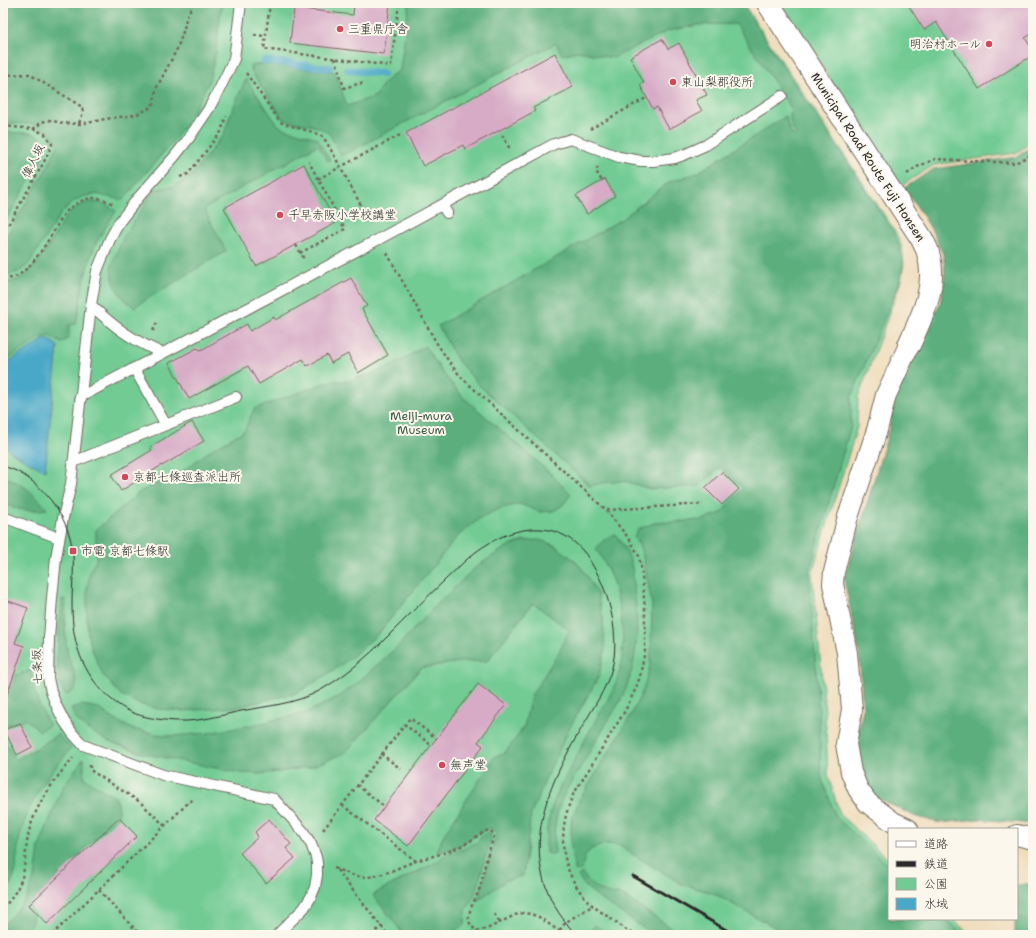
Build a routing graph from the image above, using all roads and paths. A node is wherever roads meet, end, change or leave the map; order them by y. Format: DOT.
graph roads {
  1 [pos="193,3"];
  2 [pos="241,3"];
  3 [pos="270,3"];
  4 [pos="399,3"];
  5 [pos="768,3"];
  6 [pos="335,58"];
  7 [pos="234,59"];
  8 [pos="3,75"];
  9 [pos="362,86"];
  10 [pos="782,96"];
  11 [pos="646,98"];
  12 [pos="79,124"];
  13 [pos="3,126"];
  14 [pos="32,129"];
  15 [pos="400,135"];
  16 [pos="570,139"];
  17 [pos="1033,154"];
  18 [pos="309,162"];
  19 [pos="340,167"];
  20 [pos="596,170"];
  21 [pos="318,179"];
  22 [pos="602,181"];
  23 [pos="888,187"];
  24 [pos="117,206"];
  25 [pos="3,234"];
  26 [pos="379,239"];
  27 [pos="300,253"];
  28 [pos="3,278"];
  29 [pos="91,305"];
  30 [pos="909,345"];
  31 [pos="162,353"];
  32 [pos="134,368"];
  33 [pos="80,396"];
  34 [pos="236,398"];
  35 [pos="166,425"];
  36 [pos="73,462"];
  37 [pos="703,504"];
  38 [pos="606,510"];
  39 [pos="3,517"];
  40 [pos="59,538"];
  41 [pos="404,724"];
  42 [pos="436,738"];
  43 [pos="83,745"];
  44 [pos="431,745"];
  45 [pos="381,754"];
  46 [pos="90,763"];
  47 [pos="401,769"];
  48 [pos="357,785"];
  49 [pos="219,786"];
  50 [pos="342,805"];
  51 [pos="385,807"];
  52 [pos="164,825"];
  53 [pos="906,828"];
  54 [pos="1018,835"];
  55 [pos="1033,839"];
  56 [pos="312,844"];
  57 [pos="416,861"];
  58 [pos="317,863"];
  59 [pos="336,869"];
  60 [pos="99,890"];
  61 [pos="592,906"];
  62 [pos="3,908"];
  63 [pos="494,914"];
  64 [pos="500,923"];
  65 [pos="382,926"];
  66 [pos="478,931"];
  67 [pos="559,931"];
  68 [pos="52,935"];
  69 [pos="140,935"];
  70 [pos="277,935"];
  71 [pos="371,935"];
  72 [pos="388,935"];
  73 [pos="465,935"];
  74 [pos="556,935"];
  75 [pos="562,935"];
  76 [pos="634,935"];
  1 -- 12 [label="path"];
  2 -- 7 [label="lane, 七条坂"];
  3 -- 6 [label="path"];
  4 -- 6 [label="path"];
  5 -- 23 [label="street, Municipal Road Route Fuji Honsen"];
  6 -- 9 [label="path"];
  7 -- 19 [label="path"];
  7 -- 29 [label="lane, 七条坂"];
  8 -- 12 [label="path"];
  10 -- 16 [label="lane"];
  11 -- 16 [label="path"];
  12 -- 14 [label="path"];
  13 -- 14 [label="path, 偉人坂"];
  14 -- 25 [label="path, 偉人坂"];
  15 -- 19 [label="path"];
  16 -- 26 [label="lane"];
  17 -- 23 [label="path"];
  18 -- 21 [label="path"];
  19 -- 21 [label="path"];
  19 -- 26 [label="path"];
  20 -- 22 [label="path"];
  21 -- 27 [label="path"];
  23 -- 30 [label="street, Municipal Road Route Fuji Honsen"];
  24 -- 28 [label="path"];
  26 -- 31 [label="lane"];
  26 -- 38 [label="path"];
  29 -- 31 [label="lane"];
  29 -- 33 [label="lane, 七条坂"];
  30 -- 53 [label="street, Municipal Road Route Fuji Honsen"];
  31 -- 32 [label="lane"];
  32 -- 33 [label="lane"];
  32 -- 35 [label="lane"];
  33 -- 36 [label="lane, 七条坂"];
  34 -- 35 [label="lane"];
  35 -- 36 [label="lane"];
  36 -- 40 [label="lane, 七条坂"];
  37 -- 38 [label="path"];
  38 -- 61 [label="path"];
  39 -- 40 [label="lane"];
  40 -- 43 [label="lane, 七条坂"];
  41 -- 42 [label="path"];
  41 -- 44 [label="path"];
  41 -- 45 [label="path"];
  43 -- 49 [label="lane, 七条坂"];
  43 -- 62 [label="path"];
  45 -- 47 [label="path"];
  45 -- 48 [label="path"];
  46 -- 52 [label="path"];
  48 -- 50 [label="path"];
  48 -- 51 [label="path"];
  49 -- 52 [label="path"];
  49 -- 56 [label="lane, 七条坂"];
  50 -- 56 [label="path"];
  50 -- 57 [label="path"];
  52 -- 60 [label="path"];
  54 -- 55 [label="street"];
  56 -- 58 [label="lane"];
  57 -- 59 [label="path"];
  57 -- 66 [label="path"];
  58 -- 59 [label="path"];
  58 -- 70 [label="lane"];
  59 -- 65 [label="path"];
  60 -- 68 [label="path"];
  60 -- 69 [label="path"];
  61 -- 67 [label="path"];
  61 -- 76 [label="path"];
  63 -- 64 [label="path"];
  64 -- 66 [label="path"];
  64 -- 67 [label="path"];
  65 -- 71 [label="path"];
  65 -- 72 [label="path"];
  66 -- 73 [label="path"];
  67 -- 74 [label="path"];
  67 -- 75 [label="path"];
}
